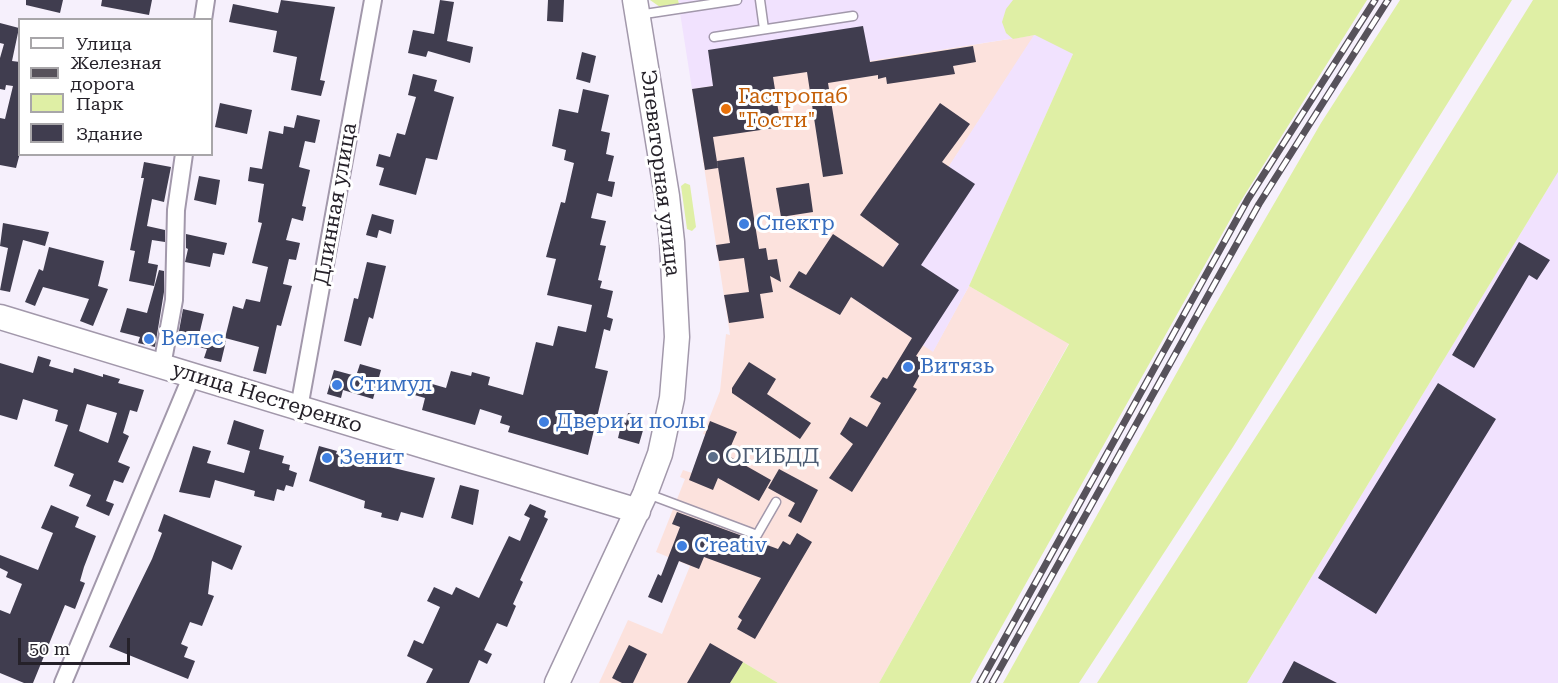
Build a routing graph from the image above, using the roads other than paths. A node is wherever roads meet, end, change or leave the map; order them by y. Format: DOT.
graph roads {
  1 [pos="206,0"];
  2 [pos="373,0"];
  3 [pos="737,0"];
  4 [pos="760,0"];
  5 [pos="636,8"];
  6 [pos="853,16"];
  7 [pos="203,18"];
  8 [pos="764,30"];
  9 [pos="714,37"];
  10 [pos="184,156"];
  11 [pos="0,316"];
  12 [pos="162,366"];
  13 [pos="192,375"];
  14 [pos="298,408"];
  15 [pos="642,502"];
  16 [pos="776,502"];
  17 [pos="63,683"];
  18 [pos="557,683"];
  1 -- 7 [label="street"];
  2 -- 14 [label="street, Длинная улица"];
  3 -- 5 [label="lane"];
  4 -- 8 [label="lane"];
  5 -- 15 [label="street, Элеваторная улица"];
  6 -- 8 [label="lane"];
  8 -- 9 [label="lane"];
  10 -- 12 [label="street"];
  11 -- 12 [label="street, улица Нестеренко"];
  12 -- 13 [label="street, улица Нестеренко"];
  13 -- 14 [label="street, улица Нестеренко"];
  13 -- 17 [label="street"];
  14 -- 15 [label="street, улица Нестеренко"];
  15 -- 16 [label="lane"];
  15 -- 18 [label="street, Элеваторная улица"];
}
